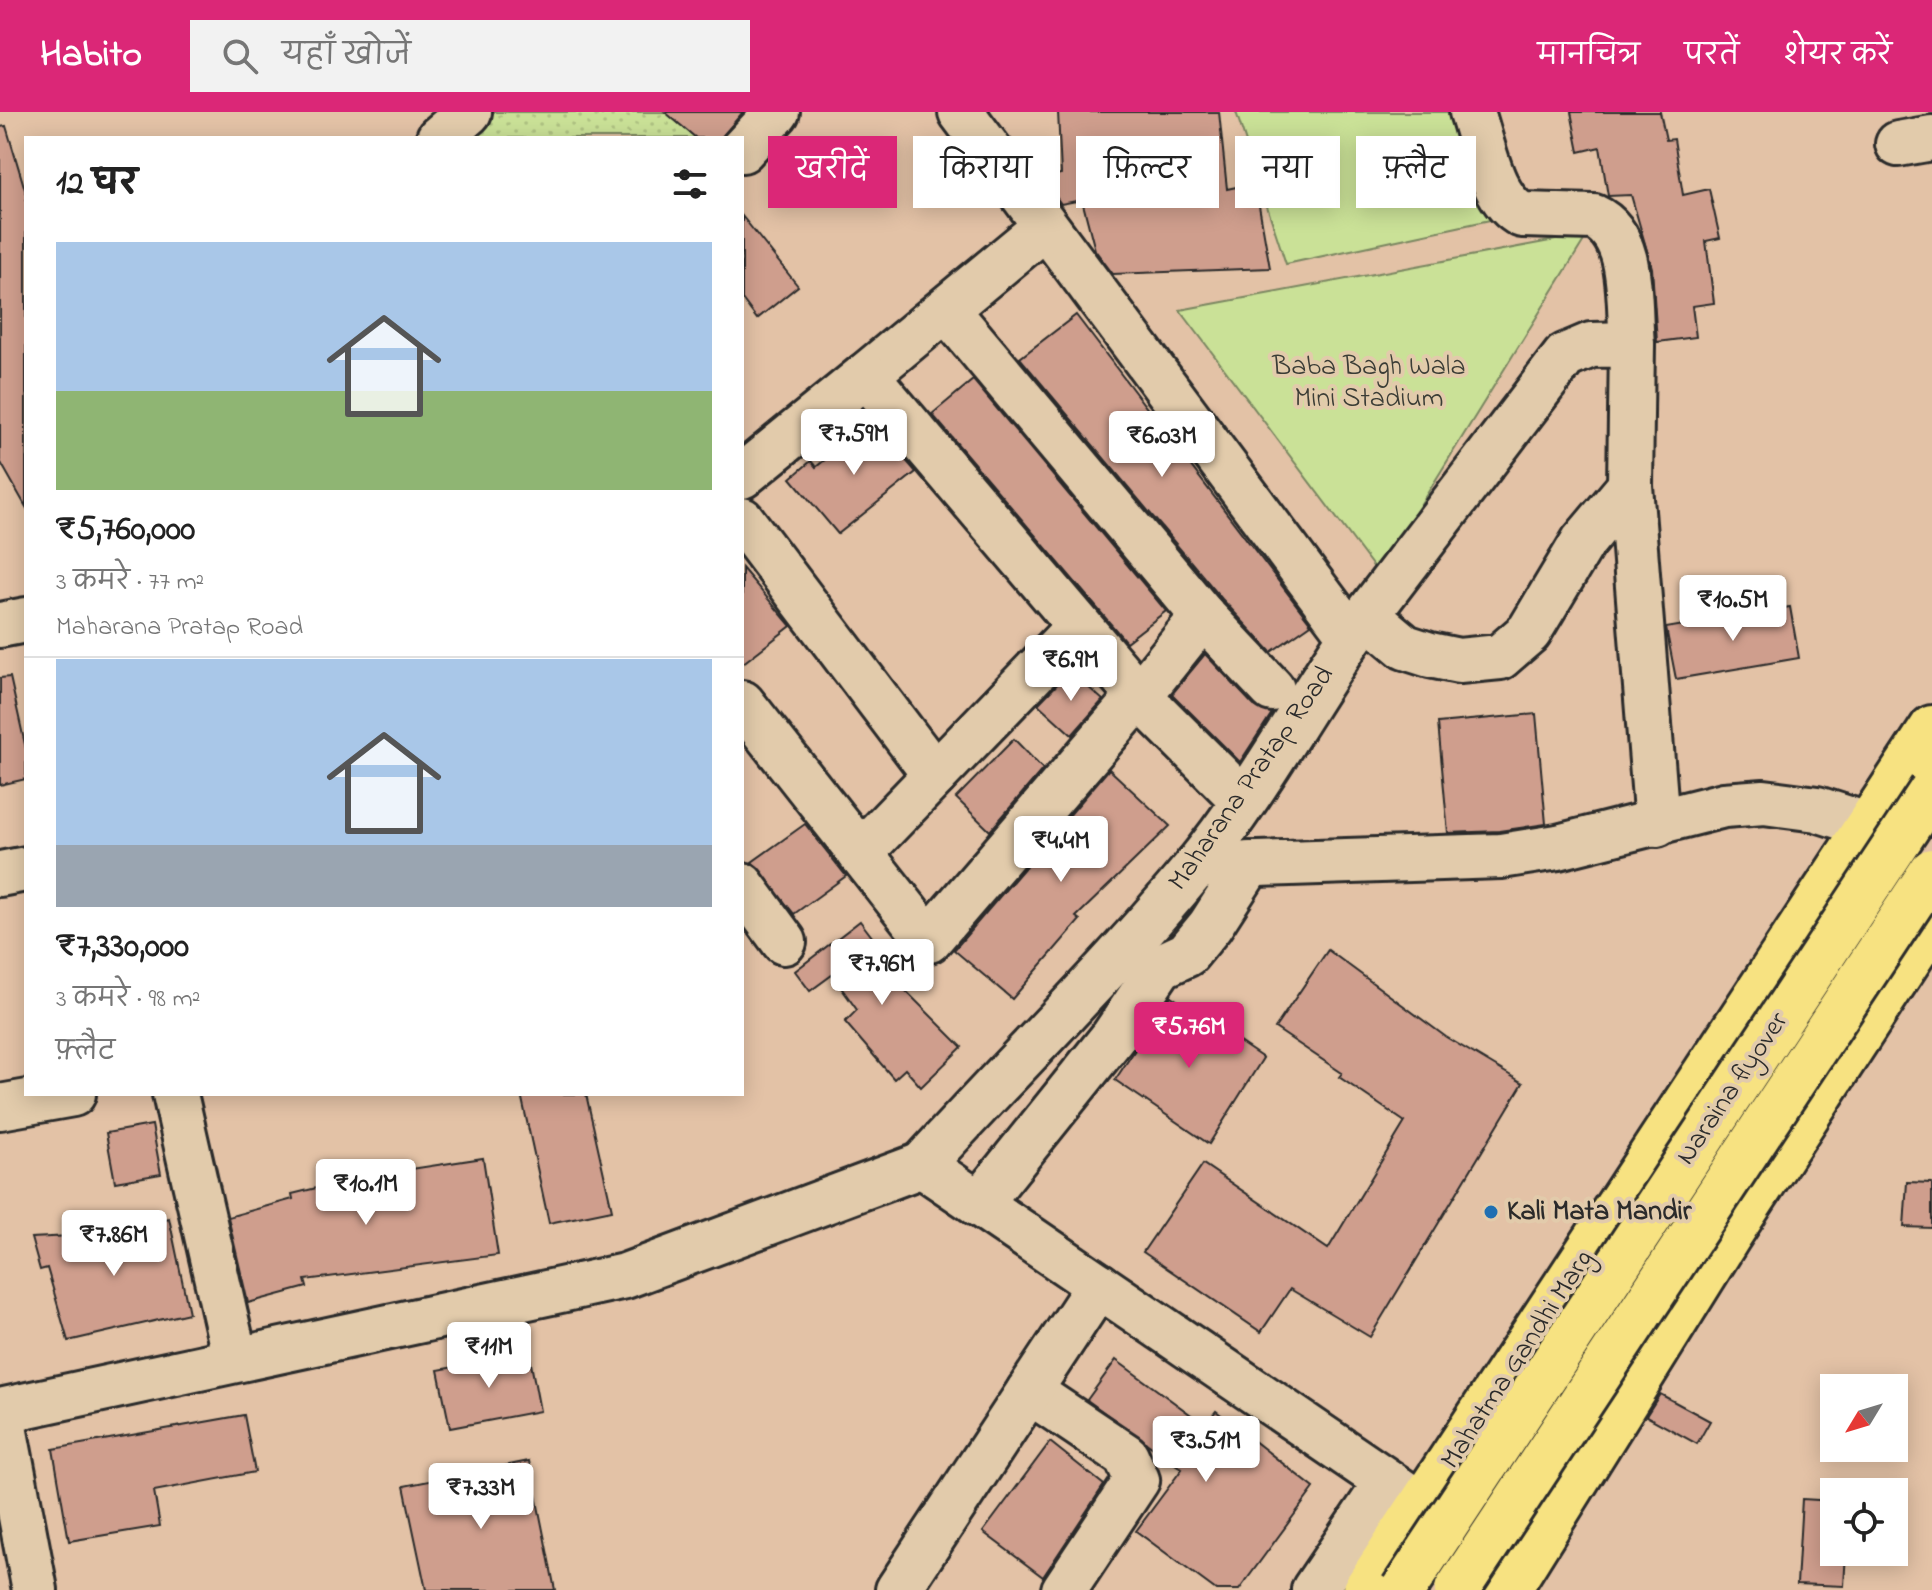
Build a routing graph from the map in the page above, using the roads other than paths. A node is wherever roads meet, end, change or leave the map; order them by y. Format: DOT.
graph roads {
  1 [pos="469,112"];
  2 [pos="777,112"];
  3 [pos="961,112"];
  4 [pos="1472,112"];
  5 [pos="441,136"];
  6 [pos="744,148"];
  7 [pos="1045,227"];
  8 [pos="947,310"];
  9 [pos="1632,344"];
  10 [pos="866,375"];
  11 [pos="744,474"];
  12 [pos="1630,486"];
  13 [pos="744,523"];
  14 [pos="1203,616"];
  15 [pos="24,620"];
  16 [pos="0,625"];
  17 [pos="1079,626"];
  18 [pos="1359,626"];
  19 [pos="1272,689"];
  20 [pos="1139,696"];
  21 [pos="744,706"];
  22 [pos="1932,728"];
  23 [pos="935,775"];
  24 [pos="1932,790"];
  25 [pos="1243,800"];
  26 [pos="1657,824"];
  27 [pos="1867,825"];
  28 [pos="860,853"];
  29 [pos="1250,864"];
  30 [pos="1196,866"];
  31 [pos="24,869"];
  32 [pos="1932,871"];
  33 [pos="0,874"];
  34 [pos="744,888"];
  35 [pos="1932,924"];
  36 [pos="784,942"];
  37 [pos="62,1096"];
  38 [pos="175,1096"];
  39 [pos="0,1107"];
  40 [pos="922,1165"];
  41 [pos="1633,1184"];
  42 [pos="979,1204"];
  43 [pos="1728,1237"];
  44 [pos="1099,1285"];
  45 [pos="235,1359"];
  46 [pos="1029,1391"];
  47 [pos="1,1411"];
  48 [pos="1387,1482"];
  49 [pos="1423,1506"];
  50 [pos="35,1590"];
  51 [pos="898,1590"];
  52 [pos="1064,1590"];
  53 [pos="1314,1590"];
  54 [pos="1365,1590"];
  55 [pos="1403,1590"];
  56 [pos="1457,1590"];
  57 [pos="1508,1590"];
  1 -- 5 [label="street"];
  2 -- 6 [label="street"];
  3 -- 7 [label="street, Maharana Pratap Road"];
  4 -- 9 [label="street"];
  7 -- 8 [label="street"];
  7 -- 18 [label="street, Maharana Pratap Road"];
  8 -- 10 [label="street"];
  8 -- 14 [label="street"];
  9 -- 12 [label="street"];
  9 -- 18 [label="street"];
  10 -- 11 [label="street"];
  10 -- 17 [label="street"];
  12 -- 18 [label="street"];
  12 -- 26 [label="street"];
  13 -- 23 [label="street"];
  14 -- 19 [label="street"];
  14 -- 20 [label="street"];
  15 -- 16 [label="street"];
  17 -- 20 [label="street"];
  17 -- 23 [label="street"];
  18 -- 25 [label="street, Maharana Pratap Road"];
  20 -- 25 [label="street"];
  20 -- 28 [label="street"];
  21 -- 28 [label="street"];
  22 -- 27 [label="main road, Mahatma Gandhi Marg"];
  23 -- 28 [label="street"];
  24 -- 55 [label="main road, Naraina flyover, bridge"];
  25 -- 30 [label="street, Maharana Pratap Road"];
  26 -- 27 [label="street"];
  26 -- 29 [label="street"];
  27 -- 41 [label="main road, Mahatma Gandhi Marg"];
  29 -- 30 [label="street"];
  29 -- 42 [label="street"];
  30 -- 40 [label="street, Maharana Pratap Road"];
  31 -- 33 [label="street"];
  32 -- 56 [label="main road, Naraina flyover, bridge"];
  34 -- 36 [label="street"];
  35 -- 43 [label="main road"];
  37 -- 39 [label="street"];
  38 -- 45 [label="street"];
  40 -- 42 [label="street"];
  40 -- 45 [label="street"];
  41 -- 43 [label="main road"];
  41 -- 49 [label="main road, Mahatma Gandhi Marg"];
  42 -- 44 [label="street"];
  43 -- 57 [label="main road"];
  44 -- 46 [label="street"];
  44 -- 48 [label="street"];
  45 -- 47 [label="street"];
  46 -- 51 [label="street"];
  46 -- 52 [label="street"];
  47 -- 50 [label="street"];
  48 -- 49 [label="street"];
  48 -- 53 [label="street"];
  49 -- 54 [label="main road, Mahatma Gandhi Marg"];
}
